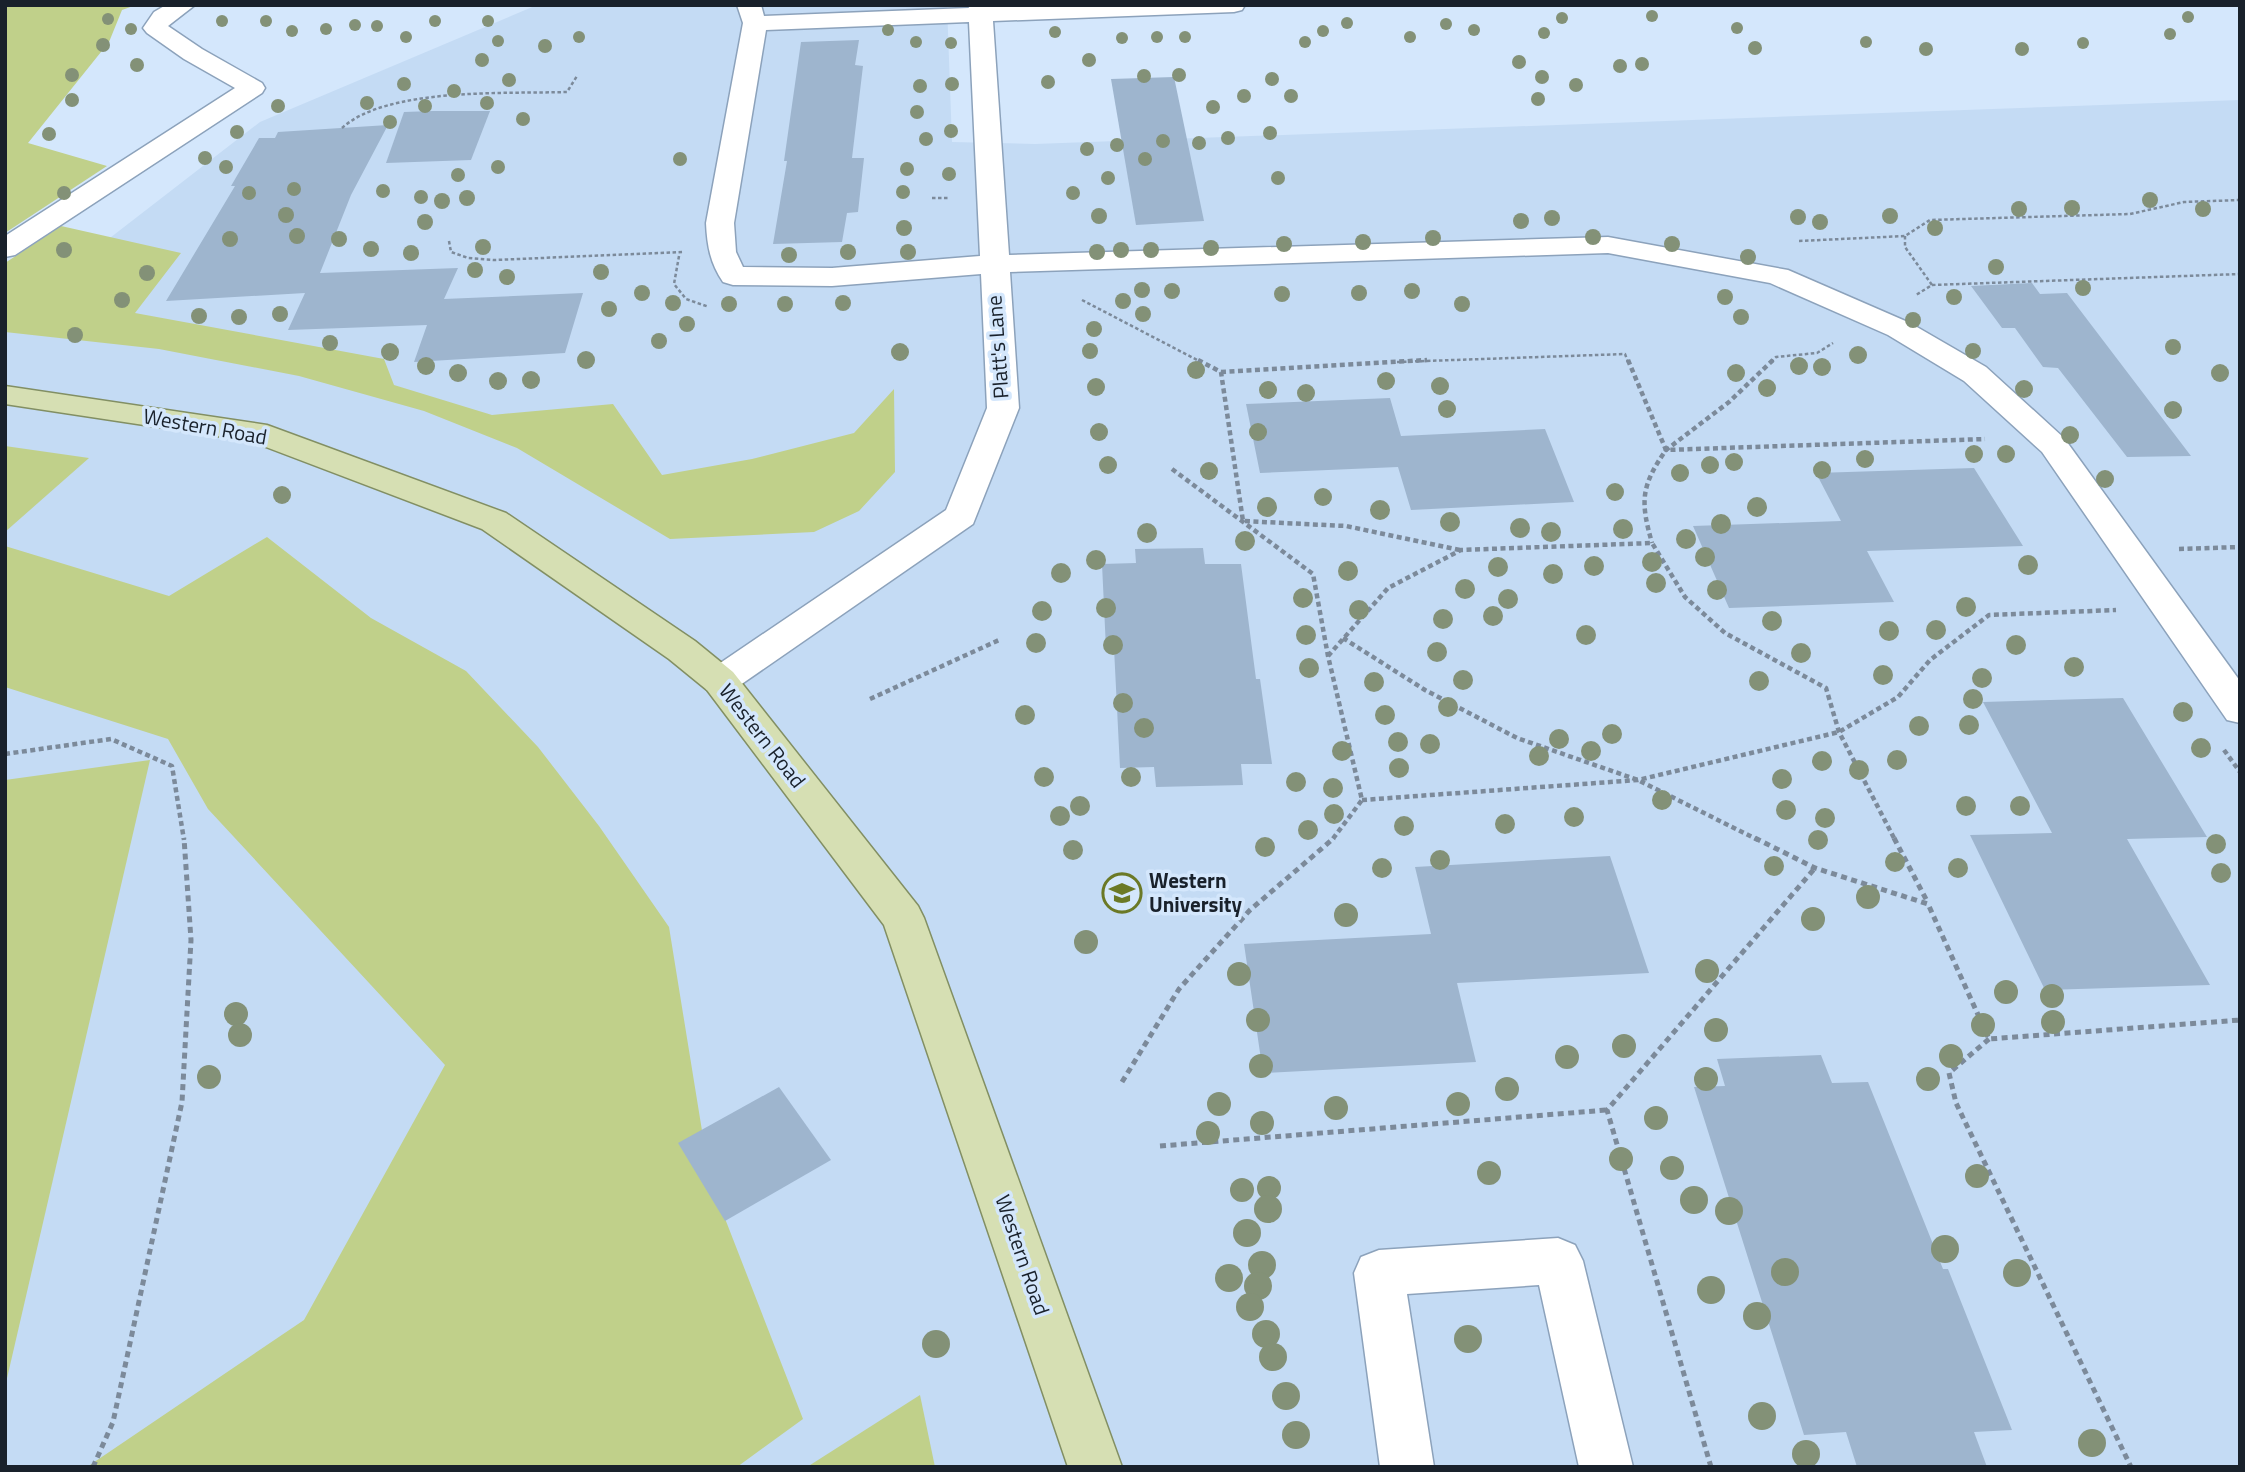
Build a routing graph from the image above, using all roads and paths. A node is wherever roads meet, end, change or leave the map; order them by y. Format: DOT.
graph roads {
  1 [pos="184,5"];
  2 [pos="1234,5"];
  3 [pos="980,10"];
  4 [pos="791,11"];
  5 [pos="752,14"];
  6 [pos="577,76"];
  7 [pos="342,128"];
  8 [pos="2240,200"];
  9 [pos="1905,236"];
  10 [pos="450,240"];
  11 [pos="1798,241"];
  12 [pos="5,248"];
  13 [pos="722,252"];
  14 [pos="993,264"];
  15 [pos="2240,274"];
  16 [pos="1932,285"];
  17 [pos="1070,294"];
  18 [pos="1878,320"];
  19 [pos="1221,372"];
  20 [pos="5,395"];
  21 [pos="1993,439"];
  22 [pos="1666,450"];
  23 [pos="1172,469"];
  24 [pos="1243,520"];
  25 [pos="1653,543"];
  26 [pos="2240,547"];
  27 [pos="2168,549"];
  28 [pos="1461,550"];
  29 [pos="2124,610"];
  30 [pos="1343,639"];
  31 [pos="999,640"];
  32 [pos="1328,656"];
  33 [pos="720,681"];
  34 [pos="870,699"];
  35 [pos="2240,710"];
  36 [pos="1839,732"];
  37 [pos="5,754"];
  38 [pos="1638,780"];
  39 [pos="1362,800"];
  40 [pos="1815,868"];
  41 [pos="1928,904"];
  42 [pos="2240,1020"];
  43 [pos="1989,1039"];
  44 [pos="1122,1082"];
  45 [pos="1607,1111"];
  46 [pos="1160,1146"];
  47 [pos="93,1467"];
  48 [pos="1095,1467"];
  49 [pos="1407,1467"];
  50 [pos="1606,1467"];
  51 [pos="1711,1467"];
  52 [pos="2131,1467"];
  1 -- 12 [label="street"];
  2 -- 3 [label="street"];
  3 -- 5 [label="street"];
  3 -- 14 [label="street, Platt's Lane"];
  4 -- 5 [label="street"];
  5 -- 13 [label="street"];
  6 -- 7 [label="path"];
  8 -- 9 [label="path"];
  9 -- 11 [label="path"];
  9 -- 16 [label="path"];
  10 -- 13 [label="path"];
  13 -- 14 [label="street"];
  14 -- 18 [label="street"];
  14 -- 33 [label="street, Platt's Lane"];
  15 -- 16 [label="path"];
  16 -- 18 [label="path"];
  17 -- 19 [label="path"];
  18 -- 22 [label="path"];
  18 -- 35 [label="street"];
  19 -- 22 [label="path"];
  19 -- 24 [label="path"];
  20 -- 33 [label="main road, Western Road"];
  21 -- 22 [label="path"];
  22 -- 25 [label="path"];
  23 -- 24 [label="path"];
  24 -- 28 [label="path"];
  24 -- 32 [label="path"];
  25 -- 28 [label="path"];
  25 -- 36 [label="path"];
  26 -- 27 [label="path"];
  28 -- 30 [label="path"];
  29 -- 36 [label="path"];
  30 -- 32 [label="path"];
  30 -- 38 [label="path"];
  31 -- 34 [label="path"];
  32 -- 39 [label="path"];
  33 -- 48 [label="main road, Western Road"];
  36 -- 38 [label="path"];
  36 -- 41 [label="path"];
  37 -- 47 [label="path"];
  38 -- 39 [label="path"];
  38 -- 40 [label="path"];
  39 -- 44 [label="path"];
  40 -- 41 [label="path"];
  40 -- 45 [label="path"];
  41 -- 43 [label="path"];
  42 -- 43 [label="path"];
  43 -- 52 [label="path"];
  45 -- 46 [label="path"];
  45 -- 51 [label="path"];
  49 -- 50 [label="street"];
}
